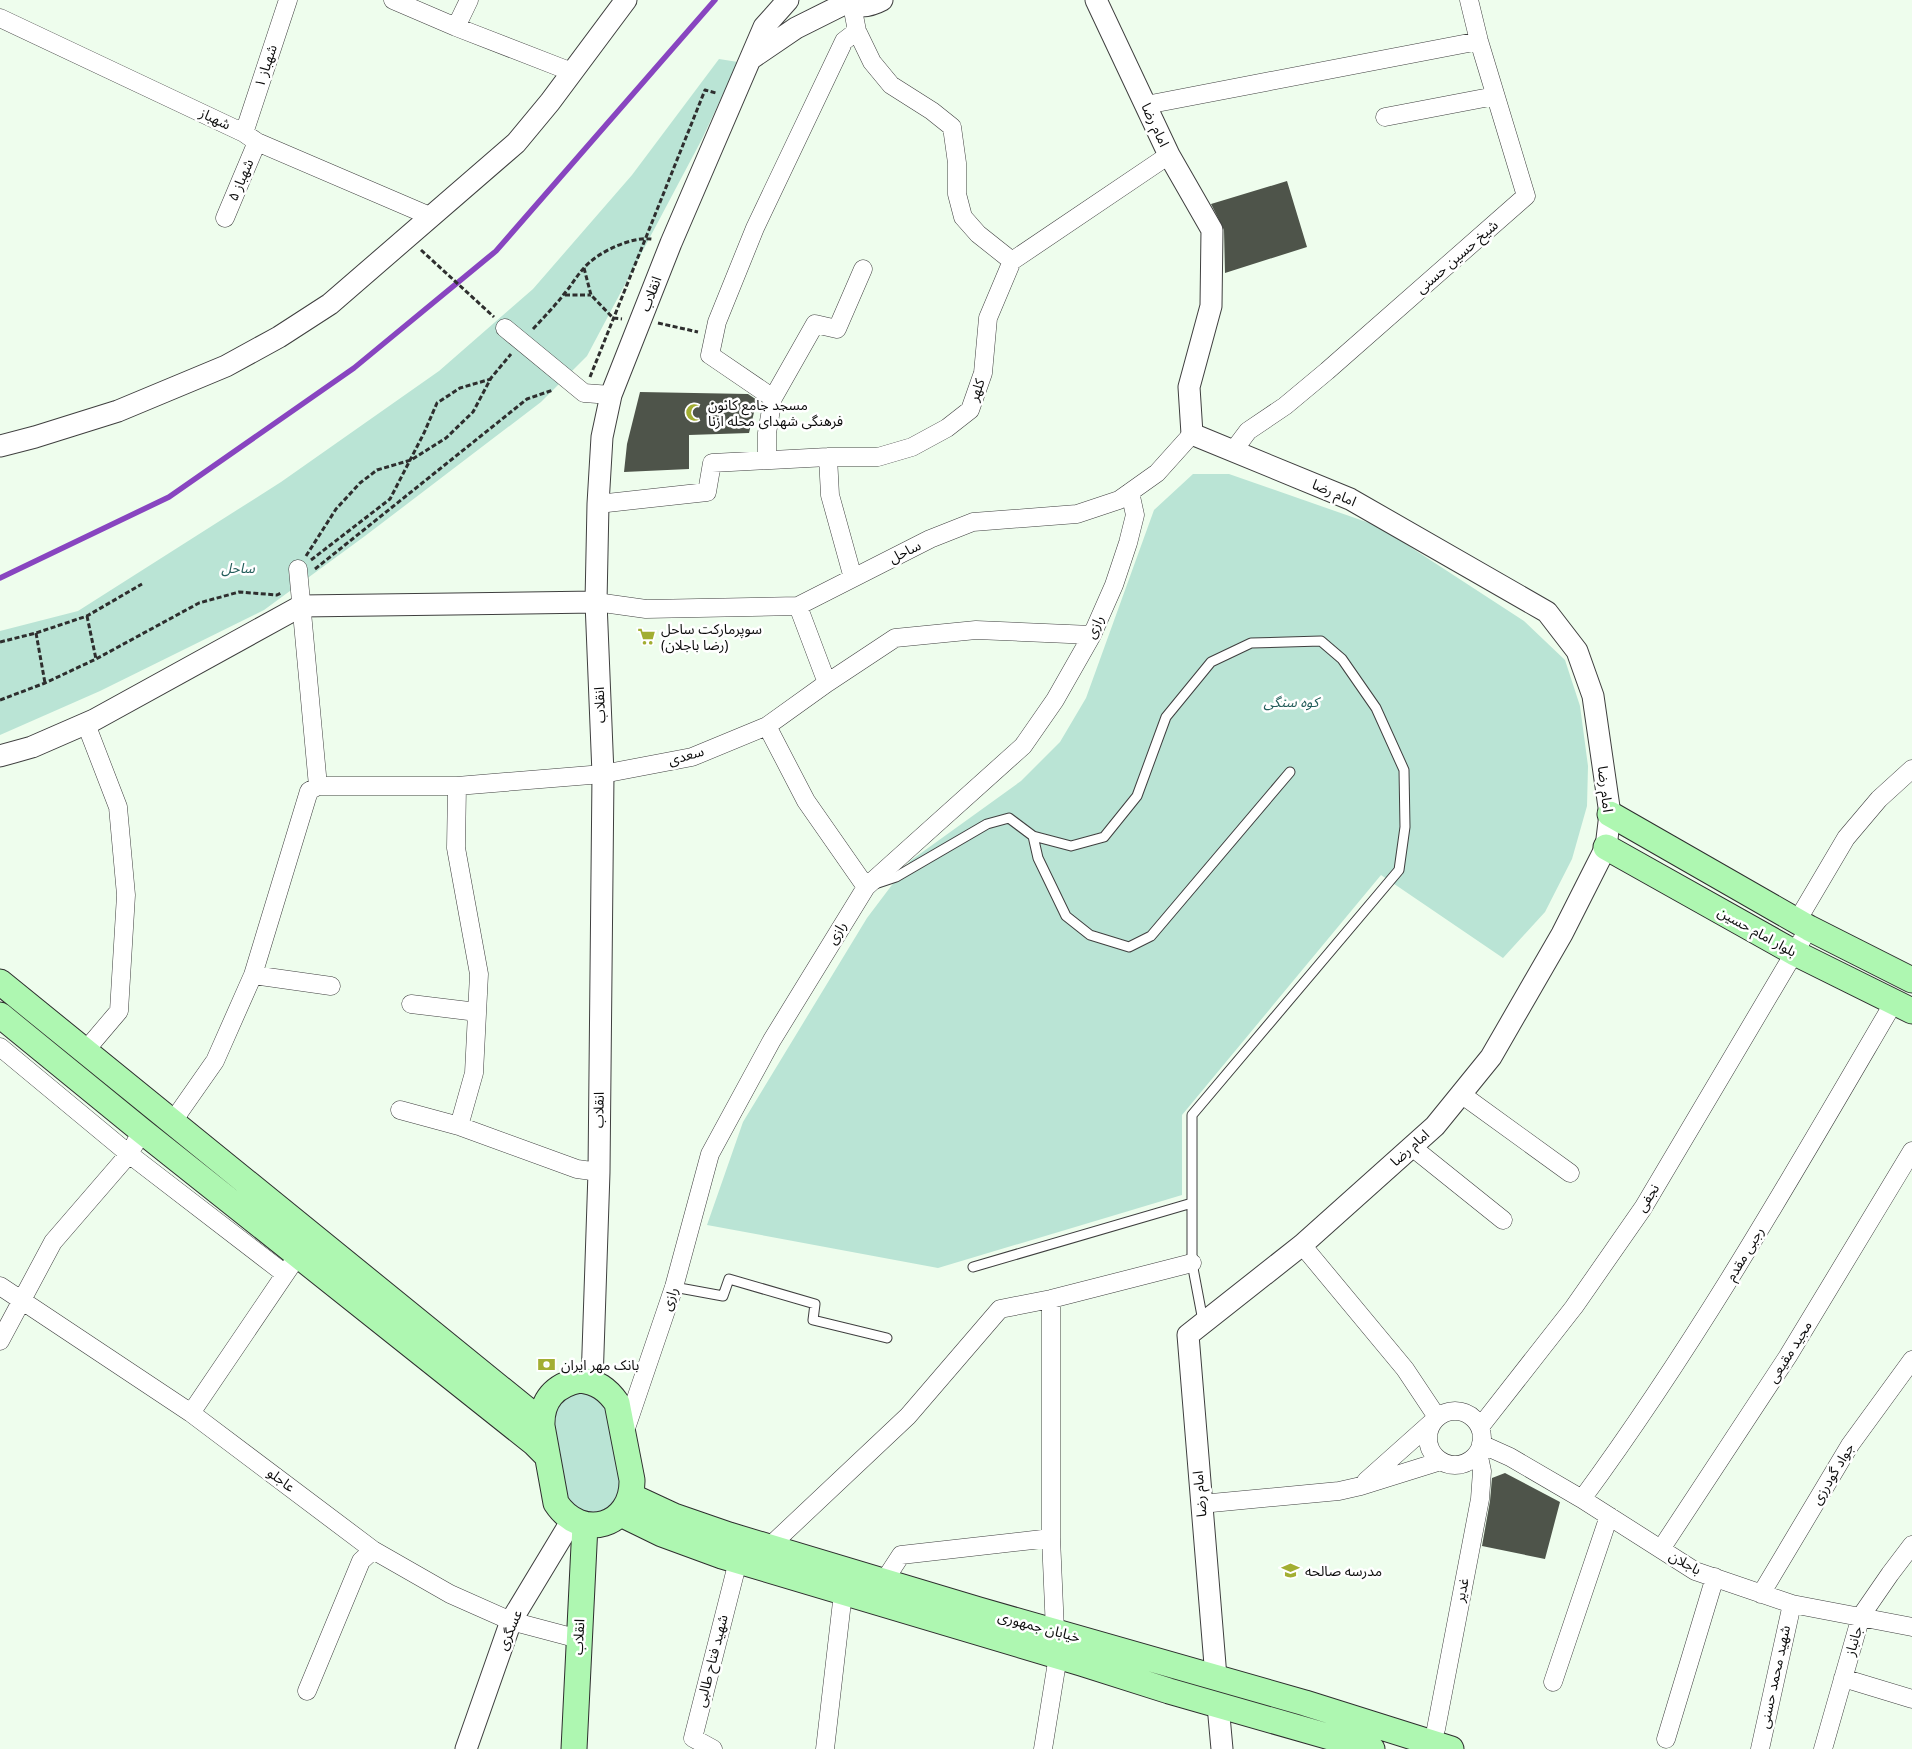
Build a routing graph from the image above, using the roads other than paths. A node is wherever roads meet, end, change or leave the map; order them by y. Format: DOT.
graph roads {
  1 [pos="288,0"];
  2 [pos="393,0"];
  3 [pos="469,0"];
  4 [pos="626,0"];
  5 [pos="788,0"];
  6 [pos="882,0"];
  7 [pos="1096,0"];
  8 [pos="1469,0"];
  9 [pos="847,3"];
  10 [pos="0,18"];
  11 [pos="456,28"];
  12 [pos="857,32"];
  13 [pos="1479,41"];
  14 [pos="752,58"];
  15 [pos="572,72"];
  16 [pos="1495,96"];
  17 [pos="1146,104"];
  18 [pos="1385,118"];
  19 [pos="251,137"];
  20 [pos="1169,155"];
  21 [pos="432,217"];
  22 [pos="225,218"];
  23 [pos="1012,261"];
  24 [pos="863,269"];
  25 [pos="505,328"];
  26 [pos="611,395"];
  27 [pos="773,398"];
  28 [pos="1192,434"];
  29 [pos="0,446"];
  30 [pos="1234,451"];
  31 [pos="828,457"];
  32 [pos="767,460"];
  33 [pos="1130,492"];
  34 [pos="598,504"];
  35 [pos="853,578"];
  36 [pos="300,587"];
  37 [pos="596,602"];
  38 [pos="798,606"];
  39 [pos="1092,636"];
  40 [pos="827,683"];
  41 [pos="86,724"];
  42 [pos="767,726"];
  43 [pos="0,756"];
  44 [pos="1912,769"];
  45 [pos="1290,772"];
  46 [pos="602,774"];
  47 [pos="318,786"];
  48 [pos="457,786"];
  49 [pos="1610,814"];
  50 [pos="1033,836"];
  51 [pos="1606,847"];
  52 [pos="866,887"];
  53 [pos="1803,925"];
  54 [pos="1795,953"];
  55 [pos="253,975"];
  56 [pos="1912,980"];
  57 [pos="0,982"];
  58 [pos="331,986"];
  59 [pos="411,1004"];
  60 [pos="1903,1006"];
  61 [pos="477,1012"];
  62 [pos="0,1015"];
  63 [pos="0,1047"];
  64 [pos="85,1051"];
  65 [pos="1461,1094"];
  66 [pos="400,1110"];
  67 [pos="166,1116"];
  68 [pos="459,1126"];
  69 [pos="142,1132"];
  70 [pos="1412,1147"];
  71 [pos="1912,1151"];
  72 [pos="130,1154"];
  73 [pos="599,1172"];
  74 [pos="1570,1173"];
  75 [pos="1192,1203"];
  76 [pos="1503,1220"];
  77 [pos="1302,1245"];
  78 [pos="1192,1263"];
  79 [pos="291,1264"];
  80 [pos="973,1267"];
  81 [pos="0,1286"];
  82 [pos="674,1288"];
  83 [pos="1051,1299"];
  84 [pos="22,1302"];
  85 [pos="1204,1322"];
  86 [pos="887,1338"];
  87 [pos="0,1341"];
  88 [pos="1912,1360"];
  89 [pos="592,1382"];
  90 [pos="191,1413"];
  91 [pos="1434,1420"];
  92 [pos="542,1422"];
  93 [pos="624,1434"];
  94 [pos="1480,1441"];
  95 [pos="547,1456"];
  96 [pos="1440,1461"];
  97 [pos="1361,1486"];
  98 [pos="1582,1499"];
  99 [pos="1201,1504"];
  100 [pos="626,1505"];
  101 [pos="1610,1516"];
  102 [pos="578,1522"];
  103 [pos="1051,1538"];
  104 [pos="1912,1545"];
  105 [pos="769,1547"];
  106 [pos="1661,1549"];
  107 [pos="373,1550"];
  108 [pos="738,1561"];
  109 [pos="1715,1577"];
  110 [pos="884,1581"];
  111 [pos="843,1593"];
  112 [pos="1761,1594"];
  113 [pos="1792,1604"];
  114 [pos="1861,1616"];
  115 [pos="512,1621"];
  116 [pos="1912,1627"];
  117 [pos="1055,1631"];
  118 [pos="579,1639"];
  119 [pos="1058,1656"];
  120 [pos="1216,1677"];
  121 [pos="1843,1678"];
  122 [pos="1553,1682"];
  123 [pos="307,1691"];
  124 [pos="1912,1698"];
  125 [pos="1218,1705"];
  126 [pos="1436,1729"];
  127 [pos="1666,1739"];
  128 [pos="466,1749"];
  129 [pos="574,1749"];
  130 [pos="713,1749"];
  131 [pos="824,1749"];
  132 [pos="1043,1749"];
  133 [pos="1222,1749"];
  134 [pos="1372,1749"];
  135 [pos="1452,1749"];
  136 [pos="1760,1749"];
  137 [pos="1823,1749"];
  1 -- 19 [label="street, شهباز ۱"];
  2 -- 11 [label="street"];
  3 -- 11 [label="street"];
  4 -- 15 [label="street"];
  5 -- 14 [label="street, انقلاب"];
  6 -- 9 [label="street"];
  7 -- 17 [label="street, امام رضا"];
  8 -- 13 [label="street, شیخ حسین حسنی"];
  9 -- 12 [label="street"];
  9 -- 14 [label="street"];
  10 -- 19 [label="street, شهباز"];
  11 -- 15 [label="street"];
  12 -- 23 [label="street"];
  12 -- 27 [label="street"];
  13 -- 16 [label="street, شیخ حسین حسنی"];
  13 -- 17 [label="street"];
  14 -- 26 [label="street, انقلاب"];
  15 -- 21 [label="street"];
  16 -- 18 [label="street"];
  16 -- 30 [label="street, شیخ حسین حسنی"];
  17 -- 20 [label="street, امام رضا"];
  19 -- 21 [label="street, شهباز"];
  19 -- 22 [label="street, شهباز ۵"];
  20 -- 23 [label="street"];
  20 -- 28 [label="street, امام رضا"];
  21 -- 29 [label="street"];
  23 -- 31 [label="street, کلهر"];
  24 -- 27 [label="street"];
  25 -- 26 [label="street"];
  26 -- 34 [label="street, انقلاب"];
  27 -- 32 [label="street"];
  28 -- 30 [label="street, امام رضا"];
  28 -- 33 [label="street, ساحل"];
  30 -- 49 [label="street, امام رضا"];
  31 -- 32 [label="street, کلهر"];
  31 -- 35 [label="street"];
  32 -- 34 [label="street, کلهر"];
  33 -- 35 [label="street, ساحل"];
  33 -- 39 [label="street, رازی"];
  34 -- 37 [label="street, انقلاب"];
  35 -- 38 [label="street, ساحل"];
  36 -- 37 [label="street"];
  36 -- 41 [label="street"];
  36 -- 47 [label="street"];
  37 -- 38 [label="street, ساحل"];
  37 -- 46 [label="street, انقلاب"];
  38 -- 40 [label="street"];
  39 -- 40 [label="street, سعدی"];
  39 -- 52 [label="street, رازی"];
  40 -- 42 [label="street, سعدی"];
  41 -- 43 [label="street"];
  41 -- 64 [label="street"];
  42 -- 46 [label="street, سعدی"];
  42 -- 52 [label="street"];
  44 -- 53 [label="street, نجفی"];
  45 -- 50 [label="lane"];
  46 -- 48 [label="street, سعدی"];
  46 -- 73 [label="street, انقلاب"];
  47 -- 48 [label="street, سعدی"];
  47 -- 55 [label="street"];
  48 -- 61 [label="street"];
  49 -- 51 [label="street, امام رضا"];
  49 -- 53 [label="main road, بلوار امام حسین"];
  50 -- 52 [label="lane"];
  50 -- 75 [label="lane"];
  51 -- 54 [label="main road, بلوار امام حسین"];
  51 -- 65 [label="street, امام رضا"];
  52 -- 82 [label="street, رازی"];
  53 -- 54 [label="street, نجفی"];
  53 -- 56 [label="main road, بلوار امام حسین"];
  54 -- 60 [label="main road, بلوار امام حسین"];
  54 -- 94 [label="street, نجفی"];
  55 -- 58 [label="street"];
  55 -- 67 [label="street"];
  57 -- 64 [label="main road"];
  59 -- 61 [label="street"];
  60 -- 98 [label="street, رجبی مقدم"];
  61 -- 68 [label="street"];
  62 -- 69 [label="main road"];
  63 -- 72 [label="street"];
  64 -- 67 [label="main road"];
  65 -- 70 [label="street, امام رضا"];
  65 -- 74 [label="street"];
  66 -- 68 [label="street"];
  67 -- 69 [label="main road"];
  67 -- 92 [label="main road"];
  68 -- 73 [label="street"];
  69 -- 72 [label="street"];
  69 -- 79 [label="main road"];
  70 -- 76 [label="street"];
  70 -- 77 [label="street, امام رضا"];
  71 -- 106 [label="street, مجید مقیعی"];
  72 -- 79 [label="street"];
  72 -- 84 [label="street"];
  73 -- 89 [label="street, انقلاب"];
  75 -- 78 [label="lane"];
  75 -- 80 [label="lane"];
  77 -- 85 [label="street, امام رضا"];
  77 -- 91 [label="street"];
  78 -- 83 [label="street"];
  78 -- 85 [label="lane"];
  79 -- 90 [label="street"];
  79 -- 95 [label="main road"];
  81 -- 84 [label="street, عاجلو"];
  82 -- 86 [label="lane"];
  82 -- 93 [label="street, رازی"];
  83 -- 103 [label="street"];
  83 -- 105 [label="street"];
  84 -- 87 [label="street"];
  84 -- 90 [label="street, عاجلو"];
  85 -- 99 [label="street, امام رضا"];
  88 -- 112 [label="street, جواد گودرزی"];
  89 -- 92 [label="main road"];
  89 -- 93 [label="main road"];
  90 -- 107 [label="street, عاجلو"];
  91 -- 94 [label="street"];
  91 -- 96 [label="street"];
  91 -- 97 [label="street"];
  92 -- 95 [label="main road"];
  93 -- 100 [label="main road"];
  94 -- 96 [label="street"];
  94 -- 98 [label="street, باجلان"];
  94 -- 126 [label="street, غدیر"];
  95 -- 102 [label="main road"];
  96 -- 97 [label="street"];
  97 -- 99 [label="street"];
  98 -- 101 [label="street, باجلان"];
  99 -- 120 [label="street, امام رضا"];
  100 -- 102 [label="main road"];
  100 -- 105 [label="main road, خیابان جمهوری"];
  100 -- 108 [label="main road, خیابان جمهوری"];
  101 -- 106 [label="street, باجلان"];
  101 -- 122 [label="street"];
  102 -- 115 [label="street, عسگری"];
  102 -- 118 [label="main road, انقلاب"];
  103 -- 110 [label="street"];
  103 -- 117 [label="street"];
  104 -- 114 [label="street, جانباز"];
  105 -- 110 [label="main road, خیابان جمهوری"];
  106 -- 109 [label="street, باجلان"];
  107 -- 115 [label="street, عاجلو"];
  107 -- 123 [label="street"];
  108 -- 111 [label="main road, خیابان جمهوری"];
  108 -- 130 [label="street, شهید فتاح طالبی"];
  109 -- 112 [label="street, باجلان"];
  109 -- 127 [label="street"];
  110 -- 117 [label="main road, خیابان جمهوری"];
  111 -- 119 [label="main road, خیابان جمهوری"];
  111 -- 131 [label="street"];
  112 -- 113 [label="street, باجلان"];
  113 -- 114 [label="street, باجلان"];
  113 -- 136 [label="street, شهید محمد حسنی"];
  114 -- 116 [label="street, باجلان"];
  114 -- 121 [label="street, جانباز"];
  115 -- 118 [label="street, عاجلو"];
  115 -- 128 [label="street, عسگری"];
  117 -- 120 [label="main road, خیابان جمهوری"];
  118 -- 129 [label="main road, انقلاب"];
  119 -- 125 [label="main road, خیابان جمهوری"];
  119 -- 132 [label="street"];
  120 -- 125 [label="main road"];
  120 -- 135 [label="main road, خیابان جمهوری"];
  121 -- 124 [label="street"];
  121 -- 137 [label="street, جانباز"];
  125 -- 133 [label="street"];
  125 -- 134 [label="main road, خیابان جمهوری"];
}
